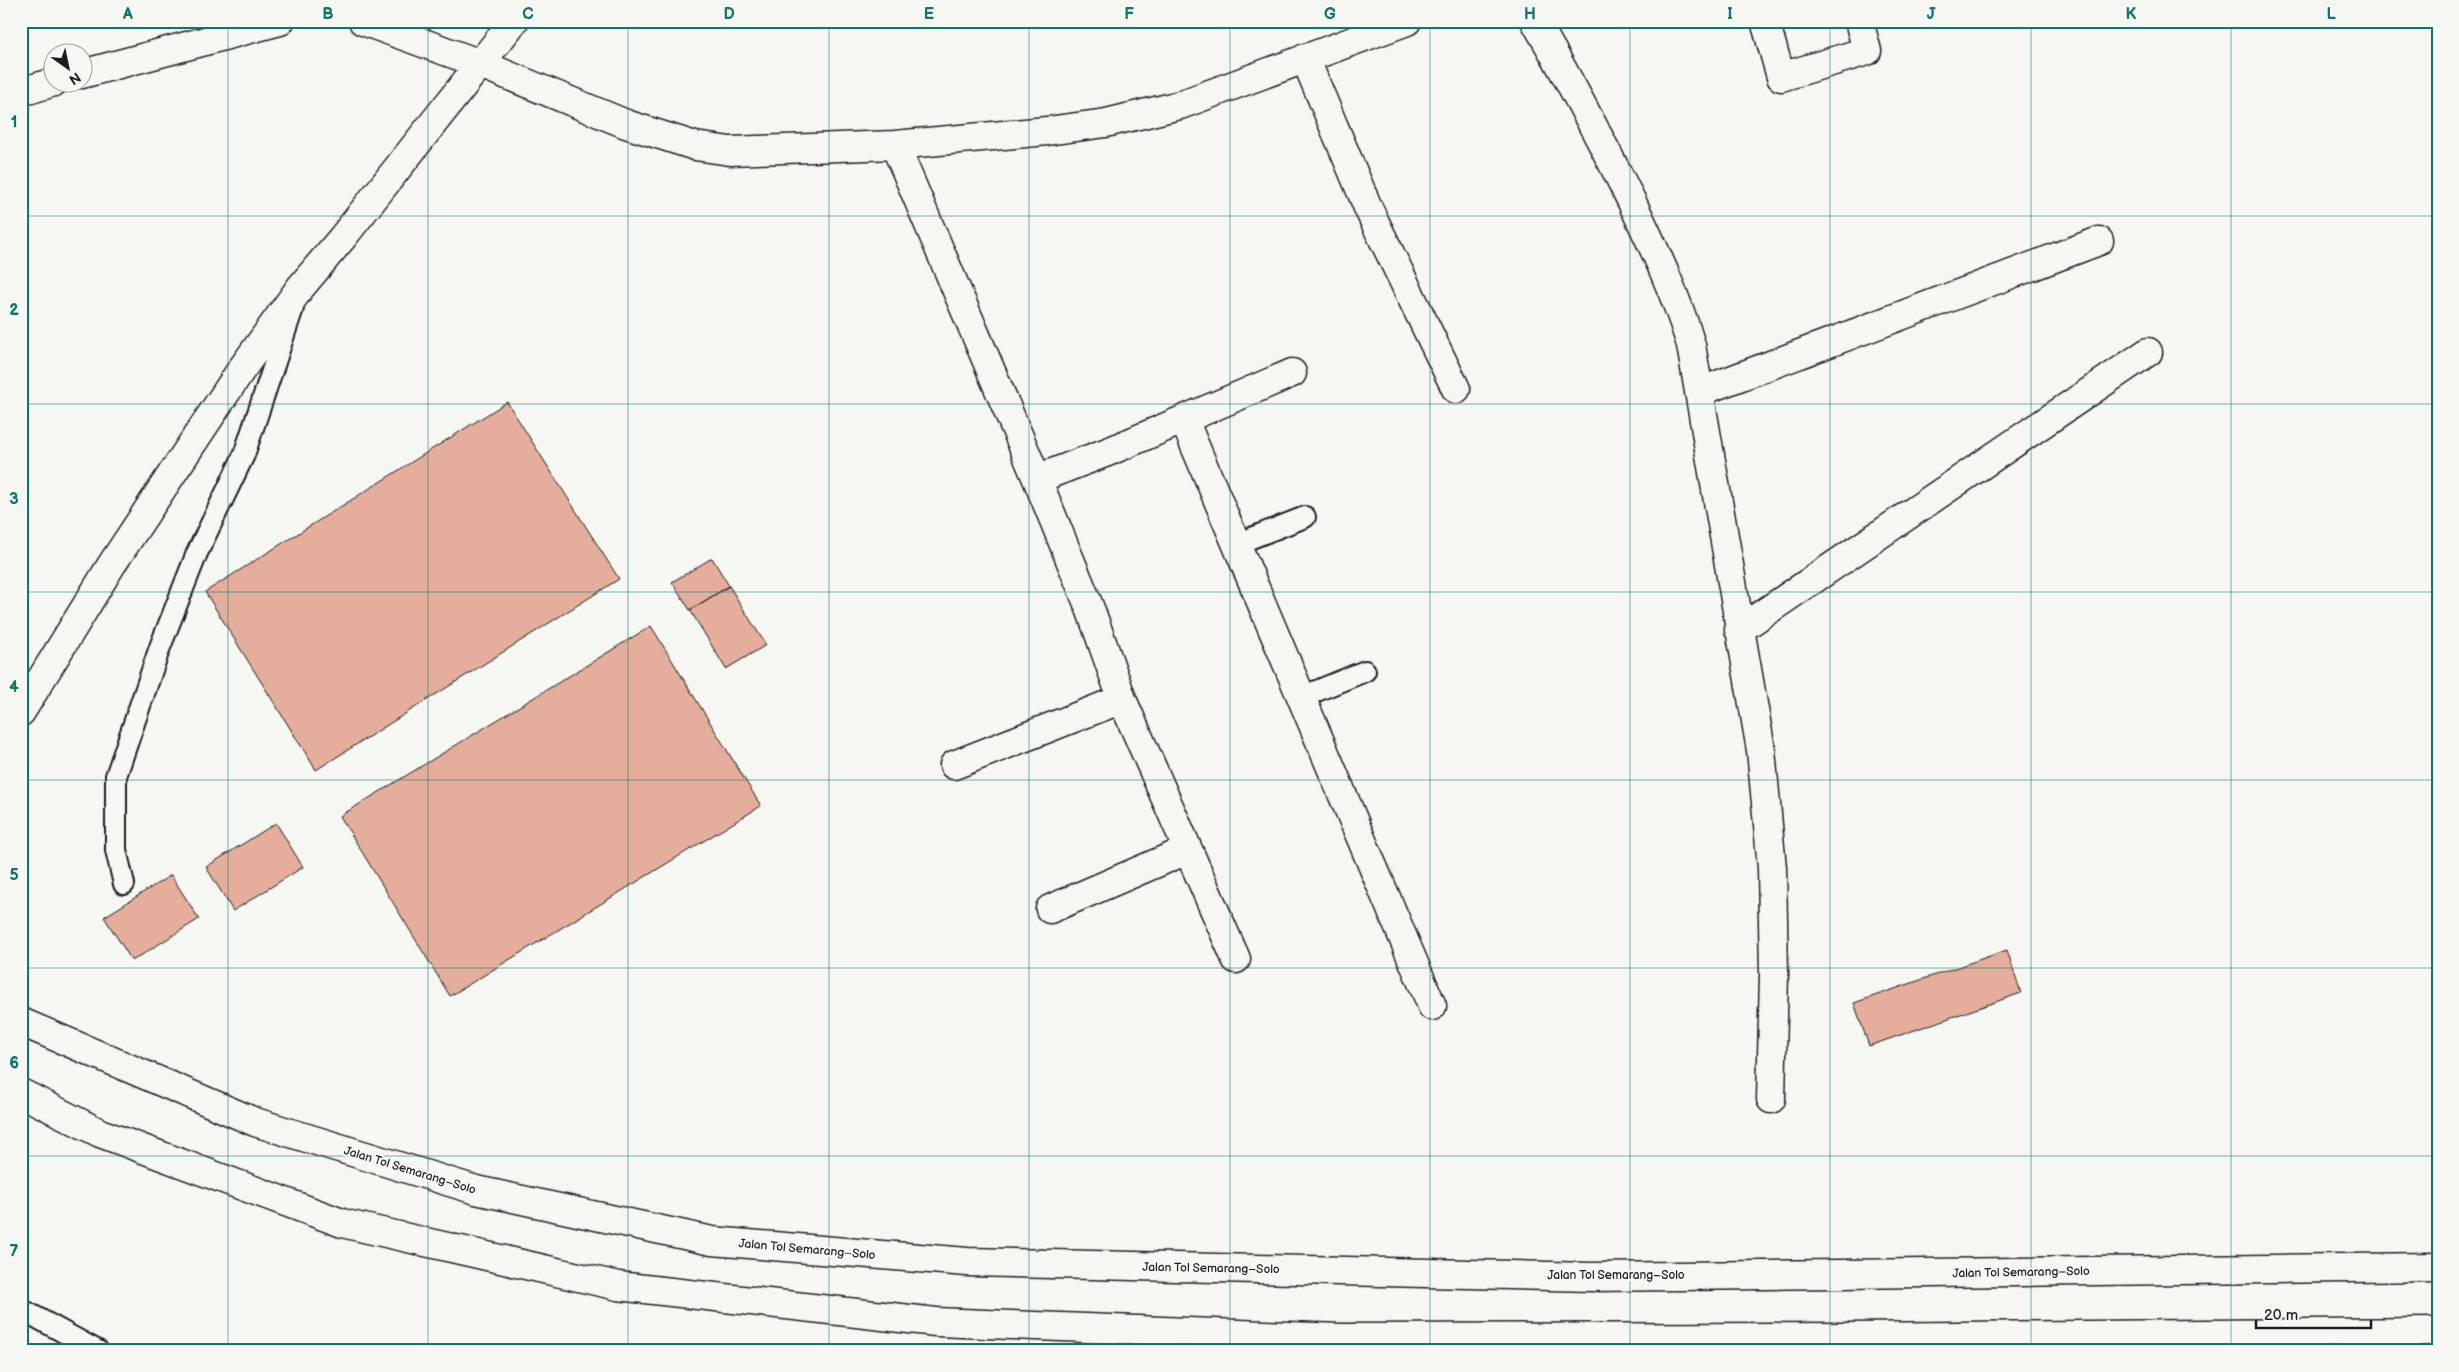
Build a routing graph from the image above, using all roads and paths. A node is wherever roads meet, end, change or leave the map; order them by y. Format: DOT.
graph roads {
  1 [pos="280,21"];
  2 [pos="363,21"];
  3 [pos="514,21"];
  4 [pos="1407,21"];
  5 [pos="1535,21"];
  6 [pos="1765,21"];
  7 [pos="1859,21"];
  8 [pos="201,32"];
  9 [pos="1305,58"];
  10 [pos="478,63"];
  11 [pos="92,70"];
  12 [pos="42,86"];
  13 [pos="21,92"];
  14 [pos="895,145"];
  15 [pos="2099,241"];
  16 [pos="300,288"];
  17 [pos="2148,352"];
  18 [pos="1292,373"];
  19 [pos="1456,389"];
  20 [pos="1698,392"];
  21 [pos="1184,420"];
  22 [pos="1037,479"];
  23 [pos="1305,517"];
  24 [pos="1236,544"];
  25 [pos="1739,630"];
  26 [pos="1365,671"];
  27 [pos="1302,697"];
  28 [pos="1122,699"];
  29 [pos="21,712"];
  30 [pos="954,765"];
  31 [pos="1186,850"];
  32 [pos="124,884"];
  33 [pos="1050,909"];
  34 [pos="1236,959"];
  35 [pos="1432,1006"];
  36 [pos="21,1022"];
  37 [pos="21,1092"];
  38 [pos="1771,1099"];
  39 [pos="2438,1267"];
  40 [pos="21,1309"];
  41 [pos="2438,1332"];
  42 [pos="98,1351"];
  1 -- 8 [label="main road"];
  2 -- 10 [label="main road"];
  3 -- 10 [label="main road"];
  4 -- 9 [label="main road"];
  5 -- 20 [label="main road"];
  6 -- 7 [label="main road"];
  8 -- 11 [label="main road"];
  9 -- 14 [label="main road"];
  9 -- 19 [label="main road"];
  10 -- 14 [label="main road"];
  10 -- 16 [label="main road"];
  12 -- 13 [label="main road"];
  14 -- 22 [label="main road"];
  15 -- 20 [label="main road"];
  16 -- 29 [label="main road"];
  16 -- 32 [label="lane"];
  17 -- 25 [label="main road"];
  18 -- 21 [label="main road"];
  20 -- 25 [label="main road"];
  21 -- 22 [label="main road"];
  21 -- 24 [label="main road"];
  22 -- 28 [label="main road"];
  23 -- 24 [label="lane"];
  24 -- 27 [label="main road"];
  25 -- 38 [label="main road"];
  26 -- 27 [label="lane"];
  27 -- 35 [label="main road"];
  28 -- 30 [label="main road"];
  28 -- 31 [label="main road"];
  31 -- 33 [label="main road"];
  31 -- 34 [label="main road"];
  36 -- 39 [label="main road, Jalan Tol Semarang–Solo"];
  37 -- 41 [label="main road"];
  40 -- 42 [label="lane"];
}
